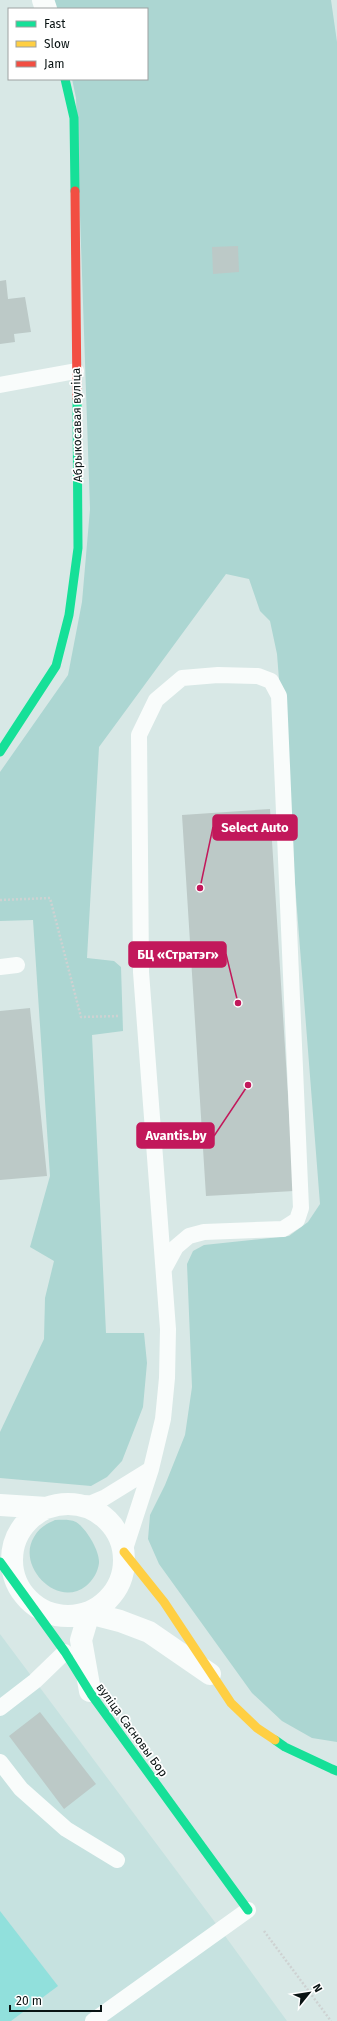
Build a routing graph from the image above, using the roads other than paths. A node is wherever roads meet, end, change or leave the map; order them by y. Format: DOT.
graph roads {
  1 [pos="65,80"];
  2 [pos="76,371"];
  3 [pos="0,385"];
  4 [pos="0,752"];
  5 [pos="17,965"];
  6 [pos="0,968"];
  7 [pos="164,1269"];
  8 [pos="151,1469"];
  9 [pos="72,1504"];
  10 [pos="0,1505"];
  11 [pos="47,1508"];
  12 [pos="124,1552"];
  13 [pos="0,1562"];
  14 [pos="22,1593"];
  15 [pos="90,1613"];
  16 [pos="64,1652"];
  17 [pos="210,1674"];
  18 [pos="91,1694"];
  19 [pos="0,1708"];
  20 [pos="0,1762"];
  21 [pos="335,1769"];
  22 [pos="117,1860"];
  23 [pos="248,1910"];
  24 [pos="93,2021"];
  1 -- 2 [label="street, Абрыкосавая вуліца"];
  2 -- 3 [label="lane"];
  2 -- 4 [label="street, Абрыкосавая вуліца"];
  5 -- 6 [label="lane"];
  7 -- 7 [label="lane"];
  7 -- 8 [label="lane"];
  8 -- 9 [label="lane"];
  8 -- 12 [label="lane"];
  9 -- 11 [label="street"];
  9 -- 12 [label="street"];
  10 -- 11 [label="street"];
  11 -- 14 [label="street"];
  12 -- 15 [label="street"];
  12 -- 17 [label="street"];
  13 -- 14 [label="street, вуліца Сасновы Бор"];
  14 -- 15 [label="street"];
  14 -- 16 [label="street, вуліца Сасновы Бор"];
  15 -- 17 [label="street"];
  15 -- 18 [label="street"];
  16 -- 18 [label="street, вуліца Сасновы Бор"];
  16 -- 19 [label="lane"];
  17 -- 21 [label="street"];
  18 -- 23 [label="street, вуліца Сасновы Бор"];
  20 -- 22 [label="lane"];
  23 -- 24 [label="lane"];
}
